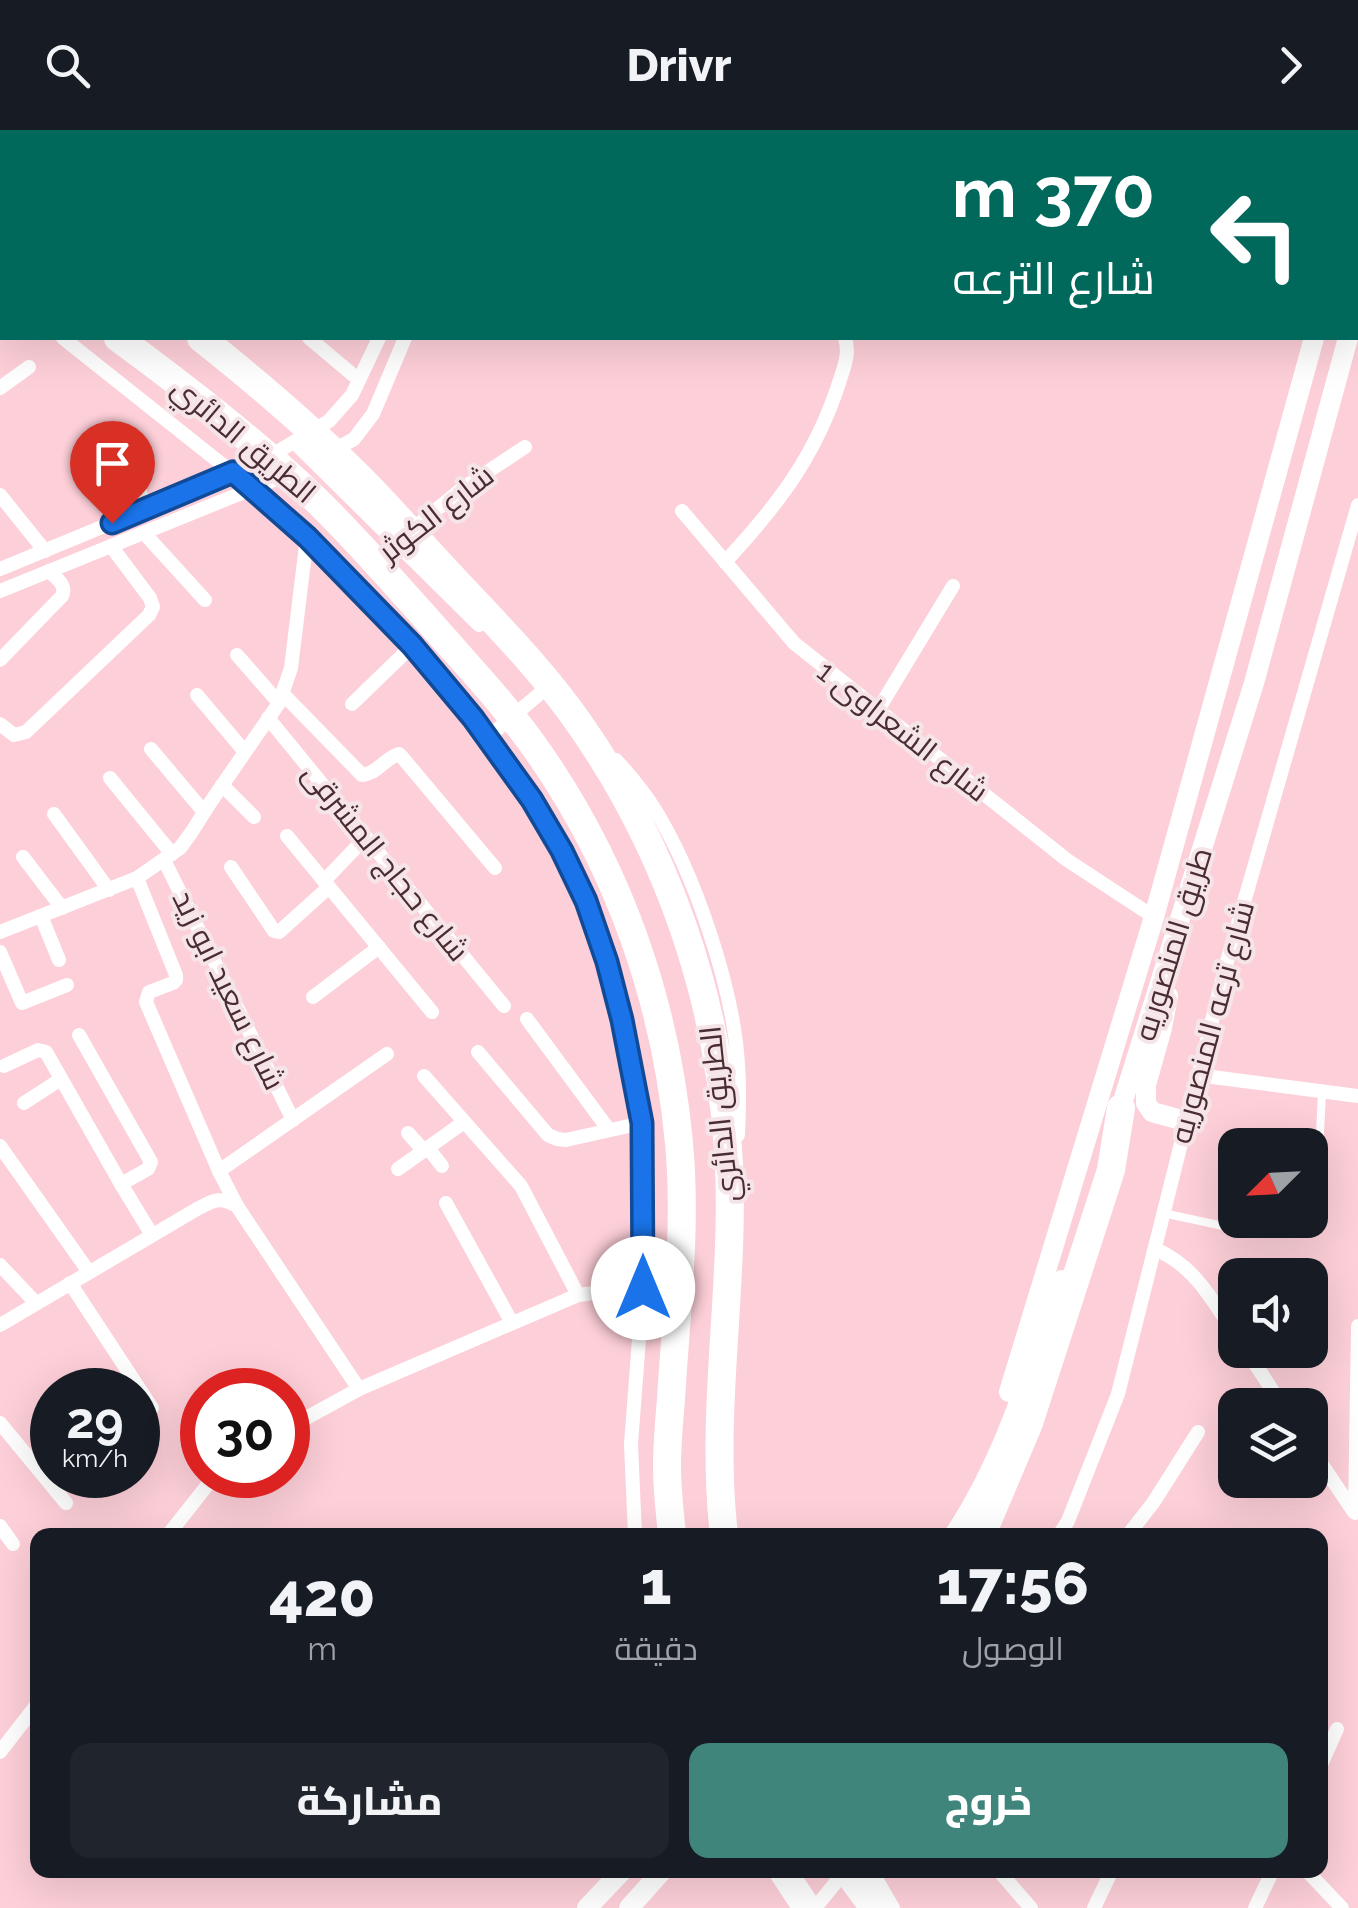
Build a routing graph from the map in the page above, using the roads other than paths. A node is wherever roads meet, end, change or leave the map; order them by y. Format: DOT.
graph roads {
  1 [pos="66,340"];
  2 [pos="121,340"];
  3 [pos="202,340"];
  4 [pos="312,340"];
  5 [pos="378,340"];
  6 [pos="404,340"];
  7 [pos="846,340"];
  8 [pos="1313,340"];
  9 [pos="1347,340"];
  10 [pos="30,366"];
  11 [pos="359,380"];
  12 [pos="0,388"];
  13 [pos="329,420"];
  14 [pos="349,441"];
  15 [pos="294,442"];
  16 [pos="126,443"];
  17 [pos="525,447"];
  18 [pos="314,461"];
  19 [pos="233,472"];
  20 [pos="253,490"];
  21 [pos="0,495"];
  22 [pos="1358,506"];
  23 [pos="145,509"];
  24 [pos="682,510"];
  25 [pos="144,533"];
  26 [pos="307,537"];
  27 [pos="396,543"];
  28 [pos="111,546"];
  29 [pos="45,551"];
  30 [pos="726,562"];
  31 [pos="0,570"];
  32 [pos="49,571"];
  33 [pos="349,580"];
  34 [pos="953,586"];
  35 [pos="0,591"];
  36 [pos="204,600"];
  37 [pos="412,645"];
  38 [pos="237,655"];
  39 [pos="0,660"];
  40 [pos="544,690"];
  41 [pos="197,695"];
  42 [pos="280,698"];
  43 [pos="352,704"];
  44 [pos="878,710"];
  45 [pos="268,718"];
  46 [pos="0,724"];
  47 [pos="487,738"];
  48 [pos="151,749"];
  49 [pos="245,752"];
  50 [pos="110,778"];
  51 [pos="222,785"];
  52 [pos="204,812"];
  53 [pos="54,814"];
  54 [pos="254,817"];
  55 [pos="287,836"];
  56 [pos="366,837"];
  57 [pos="23,857"];
  58 [pos="168,857"];
  59 [pos="230,867"];
  60 [pos="495,868"];
  61 [pos="137,878"];
  62 [pos="327,884"];
  63 [pos="109,890"];
  64 [pos="62,908"];
  65 [pos="41,916"];
  66 [pos="1154,916"];
  67 [pos="0,932"];
  68 [pos="379,947"];
  69 [pos="0,952"];
  70 [pos="1168,959"];
  71 [pos="60,960"];
  72 [pos="6,985"];
  73 [pos="68,985"];
  74 [pos="313,996"];
  75 [pos="504,1006"];
  76 [pos="432,1012"];
  77 [pos="527,1020"];
  78 [pos="79,1036"];
  79 [pos="478,1052"];
  80 [pos="387,1054"];
  81 [pos="4,1066"];
  82 [pos="1196,1075"];
  83 [pos="424,1076"];
  84 [pos="61,1079"];
  85 [pos="1322,1092"];
  86 [pos="1358,1096"];
  87 [pos="24,1104"];
  88 [pos="1121,1108"];
  89 [pos="293,1120"];
  90 [pos="1185,1121"];
  91 [pos="464,1122"];
  92 [pos="642,1123"];
  93 [pos="1320,1128"];
  94 [pos="609,1130"];
  95 [pos="408,1133"];
  96 [pos="0,1146"];
  97 [pos="426,1149"];
  98 [pos="442,1166"];
  99 [pos="398,1170"];
  100 [pos="219,1171"];
  101 [pos="120,1184"];
  102 [pos="446,1203"];
  103 [pos="237,1206"];
  104 [pos="1163,1213"];
  105 [pos="1218,1225"];
  106 [pos="152,1235"];
  107 [pos="1155,1250"];
  108 [pos="0,1265"];
  109 [pos="89,1272"];
  110 [pos="70,1283"];
  111 [pos="643,1288"];
  112 [pos="578,1294"];
  113 [pos="36,1302"];
  114 [pos="1218,1309"];
  115 [pos="512,1323"];
  116 [pos="0,1325"];
  117 [pos="1358,1326"];
  118 [pos="126,1368"];
  119 [pos="360,1389"];
  120 [pos="310,1416"];
  121 [pos="0,1423"];
  122 [pos="1198,1432"];
  123 [pos="1357,1470"];
  124 [pos="1328,1473"];
  125 [pos="198,1498"];
  126 [pos="66,1503"];
  127 [pos="1356,1516"];
  128 [pos="0,1526"];
  129 [pos="174,1528"];
  130 [pos="635,1528"];
  131 [pos="671,1528"];
  132 [pos="725,1528"];
  133 [pos="726,1528"];
  134 [pos="943,1528"];
  135 [pos="958,1528"];
  136 [pos="983,1528"];
  137 [pos="1064,1528"];
  138 [pos="1133,1528"];
  139 [pos="14,1544"];
  140 [pos="30,1713"];
  141 [pos="1337,1729"];
  142 [pos="1328,1749"];
  143 [pos="0,1752"];
  144 [pos="615,1878"];
  145 [pos="657,1878"];
  146 [pos="787,1878"];
  147 [pos="839,1878"];
  148 [pos="852,1878"];
  149 [pos="865,1878"];
  150 [pos="877,1878"];
  151 [pos="1005,1878"];
  152 [pos="1108,1878"];
  153 [pos="1269,1878"];
  154 [pos="1314,1878"];
  155 [pos="586,1908"];
  156 [pos="629,1908"];
  157 [pos="807,1908"];
  158 [pos="815,1908"];
  159 [pos="876,1908"];
  160 [pos="894,1908"];
  161 [pos="1030,1908"];
  162 [pos="1094,1908"];
  163 [pos="1255,1908"];
  164 [pos="1342,1908"];
  1 -- 19 [label="street"];
  2 -- 131 [label="highway, الطريق الدائري"];
  3 -- 132 [label="highway, الطريق الدائري"];
  4 -- 11 [label="street"];
  5 -- 11 [label="street"];
  6 -- 14 [label="street"];
  7 -- 30 [label="street"];
  8 -- 66 [label="main road, طريق المنصوريه"];
  9 -- 70 [label="main road, طريق المنصوريه"];
  10 -- 12 [label="street"];
  11 -- 13 [label="street"];
  13 -- 14 [label="street"];
  13 -- 15 [label="street"];
  14 -- 18 [label="street"];
  15 -- 18 [label="street"];
  15 -- 19 [label="street"];
  16 -- 23 [label="street"];
  17 -- 27 [label="street, شارع الكوثر"];
  18 -- 20 [label="street"];
  18 -- 27 [label="street"];
  19 -- 20 [label="street"];
  19 -- 23 [label="street"];
  20 -- 25 [label="street"];
  20 -- 26 [label="street"];
  21 -- 29 [label="street"];
  22 -- 82 [label="street, شارع ترعه المنصوريه"];
  23 -- 29 [label="street"];
  24 -- 30 [label="street, شارع الشعراوى 1"];
  25 -- 28 [label="street"];
  25 -- 36 [label="street"];
  26 -- 33 [label="street"];
  26 -- 42 [label="street"];
  27 -- 33 [label="street, شارع الكوثر"];
  27 -- 40 [label="street"];
  28 -- 32 [label="street"];
  28 -- 46 [label="street"];
  29 -- 31 [label="street"];
  30 -- 44 [label="street, شارع الشعراوى 1"];
  32 -- 35 [label="street"];
  32 -- 39 [label="street"];
  33 -- 37 [label="street"];
  34 -- 44 [label="street"];
  37 -- 43 [label="street"];
  37 -- 47 [label="street"];
  38 -- 42 [label="street"];
  40 -- 47 [label="street"];
  40 -- 133 [label="street"];
  41 -- 49 [label="street"];
  42 -- 45 [label="street"];
  42 -- 60 [label="street"];
  44 -- 66 [label="street, شارع الشعراوى 1"];
  45 -- 49 [label="street"];
  45 -- 56 [label="street, شارع حجاج المشرقى"];
  47 -- 92 [label="street"];
  48 -- 52 [label="street"];
  49 -- 51 [label="street"];
  50 -- 58 [label="street, شارع سعيد ابو زيد"];
  51 -- 52 [label="street"];
  51 -- 54 [label="street"];
  52 -- 58 [label="street"];
  53 -- 63 [label="street"];
  55 -- 62 [label="street"];
  56 -- 62 [label="street"];
  56 -- 75 [label="street, شارع حجاج المشرقى"];
  57 -- 64 [label="street"];
  58 -- 61 [label="street"];
  58 -- 89 [label="street, شارع سعيد ابو زيد"];
  59 -- 62 [label="street"];
  61 -- 63 [label="street"];
  61 -- 100 [label="street"];
  62 -- 68 [label="street"];
  63 -- 64 [label="street"];
  64 -- 65 [label="street"];
  65 -- 67 [label="street"];
  65 -- 71 [label="street"];
  66 -- 134 [label="main road, طريق المنصوريه"];
  68 -- 74 [label="street"];
  68 -- 76 [label="street"];
  69 -- 72 [label="street"];
  70 -- 88 [label="main road, طريق المنصوريه"];
  70 -- 90 [label="main road"];
  72 -- 73 [label="street"];
  77 -- 94 [label="street"];
  78 -- 101 [label="street"];
  79 -- 94 [label="street"];
  80 -- 89 [label="street"];
  81 -- 84 [label="street"];
  82 -- 85 [label="street"];
  82 -- 90 [label="street, شارع ترعه المنصوريه"];
  83 -- 91 [label="street"];
  84 -- 87 [label="street"];
  84 -- 101 [label="street"];
  85 -- 86 [label="street"];
  85 -- 93 [label="lane"];
  88 -- 135 [label="main road, طريق المنصوريه"];
  88 -- 136 [label="highway"];
  89 -- 100 [label="street"];
  90 -- 104 [label="street, شارع ترعه المنصوريه"];
  91 -- 97 [label="street"];
  91 -- 112 [label="street"];
  92 -- 94 [label="street"];
  92 -- 111 [label="street"];
  95 -- 97 [label="street"];
  96 -- 109 [label="street"];
  97 -- 98 [label="street"];
  97 -- 99 [label="street"];
  100 -- 103 [label="street"];
  101 -- 106 [label="street"];
  102 -- 115 [label="street"];
  103 -- 106 [label="street"];
  103 -- 119 [label="street"];
  104 -- 105 [label="lane"];
  104 -- 107 [label="street, شارع ترعه المنصوريه"];
  106 -- 109 [label="street"];
  107 -- 114 [label="street"];
  107 -- 137 [label="street, شارع ترعه المنصوريه"];
  108 -- 113 [label="street"];
  109 -- 110 [label="street"];
  110 -- 113 [label="street"];
  110 -- 118 [label="street"];
  111 -- 112 [label="street"];
  111 -- 130 [label="street"];
  112 -- 115 [label="street"];
  113 -- 116 [label="street"];
  115 -- 119 [label="street"];
  117 -- 123 [label="street"];
  119 -- 120 [label="street"];
  121 -- 126 [label="street"];
  122 -- 138 [label="street"];
  123 -- 127 [label="street"];
  124 -- 127 [label="street"];
  125 -- 129 [label="street"];
  128 -- 139 [label="street"];
  140 -- 143 [label="street"];
  141 -- 142 [label="street"];
  144 -- 155 [label="main road"];
  145 -- 156 [label="main road"];
  146 -- 157 [label="highway"];
  147 -- 158 [label="street"];
  148 -- 159 [label="highway"];
  149 -- 159 [label="highway"];
  150 -- 160 [label="street"];
  151 -- 161 [label="street"];
  152 -- 162 [label="street"];
  153 -- 163 [label="street"];
  154 -- 164 [label="street"];
}
